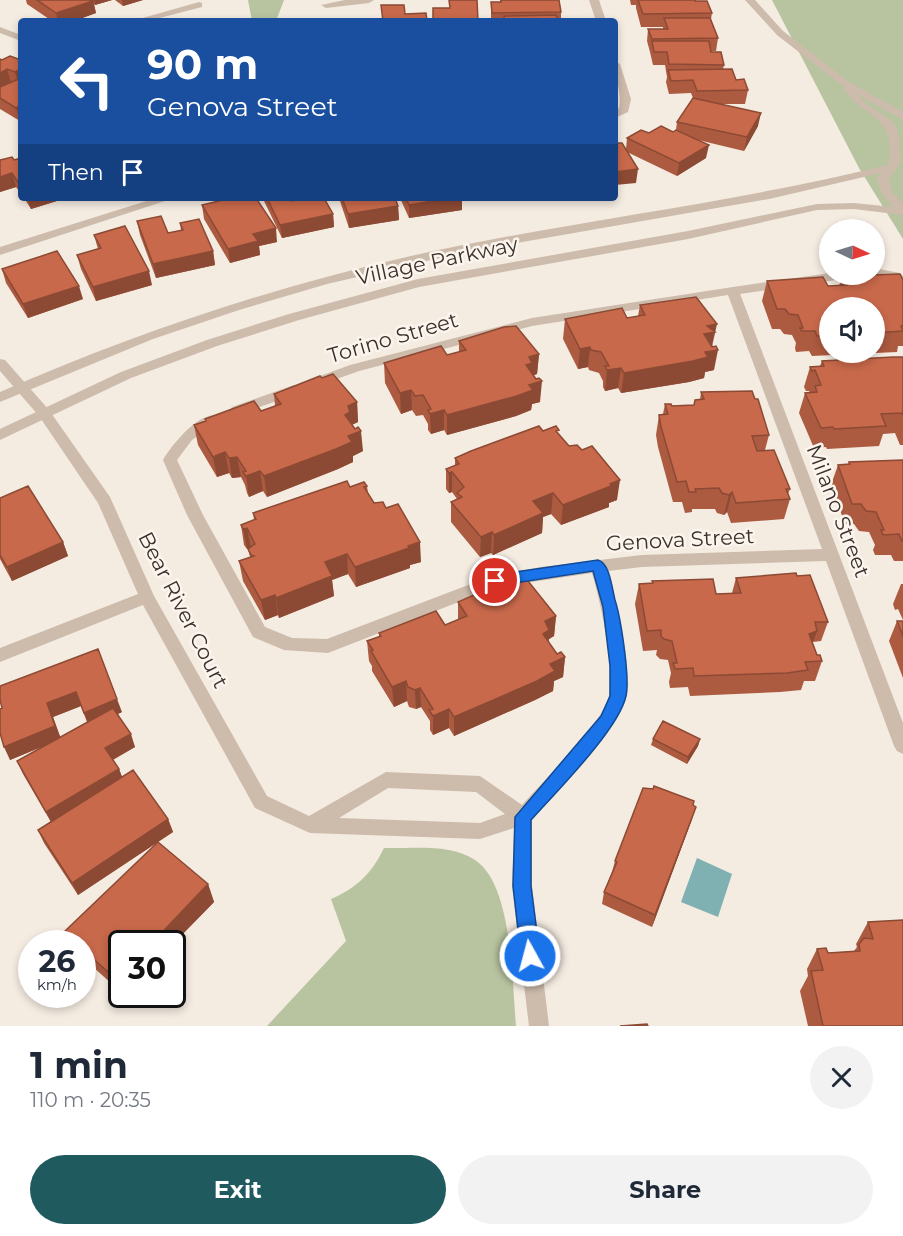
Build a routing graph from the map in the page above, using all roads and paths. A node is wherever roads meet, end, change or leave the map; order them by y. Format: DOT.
graph roads {
  1 [pos="369,0"];
  2 [pos="594,0"];
  3 [pos="750,0"];
  4 [pos="199,5"];
  5 [pos="326,5"];
  6 [pos="149,18"];
  7 [pos="600,18"];
  8 [pos="0,30"];
  9 [pos="18,37"];
  10 [pos="618,74"];
  11 [pos="845,84"];
  12 [pos="618,113"];
  13 [pos="903,117"];
  14 [pos="895,163"];
  15 [pos="158,201"];
  16 [pos="903,211"];
  17 [pos="0,251"];
  18 [pos="885,274"];
  19 [pos="819,279"];
  20 [pos="903,283"];
  21 [pos="733,291"];
  22 [pos="0,363"];
  23 [pos="25,393"];
  24 [pos="0,397"];
  25 [pos="44,413"];
  26 [pos="0,435"];
  27 [pos="832,555"];
  28 [pos="598,565"];
  29 [pos="147,597"];
  30 [pos="259,632"];
  31 [pos="0,655"];
  32 [pos="903,746"];
  33 [pos="523,817"];
  34 [pos="310,825"];
  35 [pos="538,1026"];
  1 -- 5 [label="street"];
  2 -- 7 [label="street"];
  3 -- 11 [label="street"];
  4 -- 6 [label="street"];
  8 -- 9 [label="street"];
  10 -- 12 [label="street"];
  11 -- 13 [label="street"];
  11 -- 14 [label="street"];
  14 -- 16 [label="street"];
  14 -- 23 [label="street, Village Parkway"];
  15 -- 17 [label="street"];
  16 -- 25 [label="street, Village Parkway"];
  18 -- 20 [label="street"];
  19 -- 21 [label="street"];
  21 -- 27 [label="street, Milano Street"];
  21 -- 30 [label="street, Torino Street"];
  22 -- 23 [label="street, Bear River Court"];
  23 -- 24 [label="street, Village Parkway"];
  23 -- 25 [label="street, Bear River Court"];
  25 -- 26 [label="street, Village Parkway"];
  25 -- 29 [label="street, Bear River Court"];
  27 -- 28 [label="street, Genova Street"];
  27 -- 32 [label="street, Milano Street"];
  28 -- 30 [label="street, Genova Street"];
  28 -- 33 [label="street"];
  29 -- 31 [label="street"];
  29 -- 34 [label="street, Bear River Court"];
  33 -- 34 [label="street, Bear River Court"];
  33 -- 34 [label="street"];
  33 -- 35 [label="street"];
}
